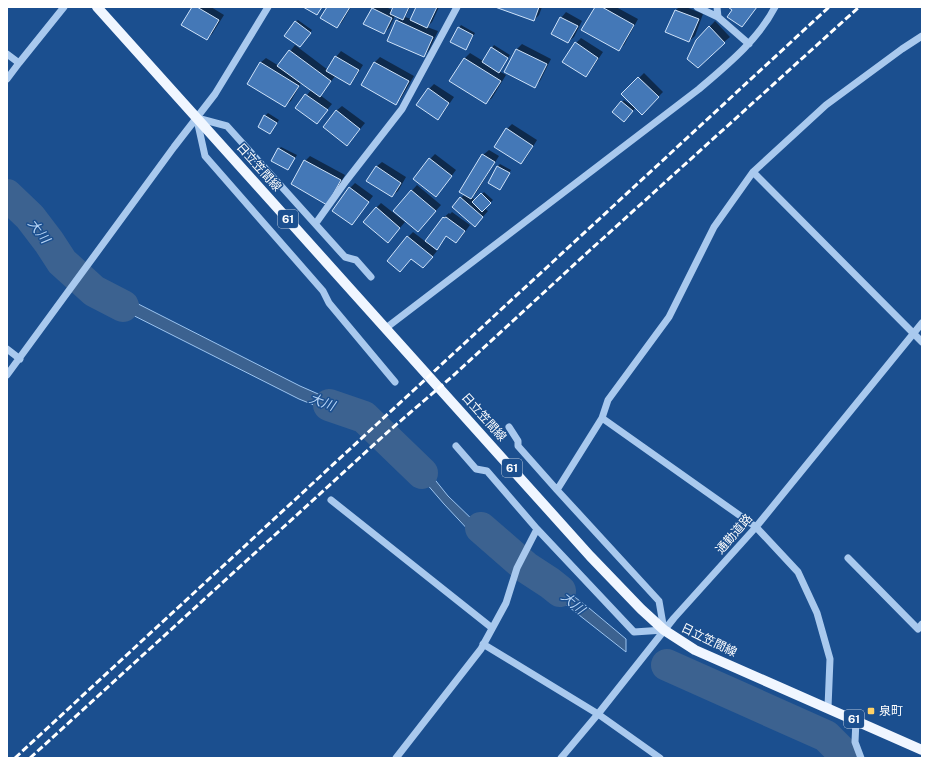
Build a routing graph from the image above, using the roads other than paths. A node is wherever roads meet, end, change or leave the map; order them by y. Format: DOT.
graph roads {
  1 [pos="64,7"];
  2 [pos="97,7"];
  3 [pos="268,7"];
  4 [pos="457,7"];
  5 [pos="698,7"];
  6 [pos="717,7"];
  7 [pos="776,7"];
  8 [pos="718,17"];
  9 [pos="922,36"];
  10 [pos="748,44"];
  11 [pos="7,54"];
  12 [pos="19,63"];
  13 [pos="7,79"];
  14 [pos="197,118"];
  15 [pos="753,172"];
  16 [pos="316,224"];
  17 [pos="371,278"];
  18 [pos="922,323"];
  19 [pos="386,328"];
  20 [pos="914,333"];
  21 [pos="922,342"];
  22 [pos="7,349"];
  23 [pos="20,359"];
  24 [pos="7,375"];
  25 [pos="395,382"];
  26 [pos="602,418"];
  27 [pos="509,427"];
  28 [pos="456,446"];
  29 [pos="557,490"];
  30 [pos="332,500"];
  31 [pos="756,527"];
  32 [pos="537,529"];
  33 [pos="848,558"];
  34 [pos="922,624"];
  35 [pos="492,628"];
  36 [pos="664,630"];
  37 [pos="483,644"];
  38 [pos="828,707"];
  39 [pos="598,714"];
  40 [pos="856,720"];
  41 [pos="922,750"];
  42 [pos="396,758"];
  43 [pos="561,758"];
  44 [pos="660,758"];
  45 [pos="861,758"];
  1 -- 12 [label="street"];
  2 -- 14 [label="main road, 日立笠間線 / 61"];
  3 -- 14 [label="street"];
  4 -- 16 [label="street"];
  5 -- 8 [label="street"];
  6 -- 8 [label="street"];
  7 -- 10 [label="street"];
  8 -- 10 [label="street"];
  9 -- 15 [label="street"];
  10 -- 19 [label="street"];
  11 -- 12 [label="street"];
  12 -- 13 [label="street"];
  14 -- 16 [label="street"];
  14 -- 19 [label="main road, 日立笠間線 / 61"];
  14 -- 23 [label="street"];
  14 -- 25 [label="street"];
  15 -- 20 [label="street"];
  15 -- 26 [label="street"];
  16 -- 17 [label="street"];
  18 -- 20 [label="street, 通勤道路"];
  19 -- 36 [label="main road, 日立笠間線 / 61"];
  20 -- 21 [label="street"];
  20 -- 31 [label="street, 通勤道路"];
  22 -- 23 [label="street"];
  23 -- 24 [label="street"];
  26 -- 29 [label="street"];
  26 -- 31 [label="street"];
  27 -- 29 [label="street"];
  28 -- 32 [label="street"];
  29 -- 36 [label="street"];
  30 -- 35 [label="street"];
  31 -- 36 [label="street, 通勤道路"];
  31 -- 38 [label="street"];
  32 -- 35 [label="street"];
  32 -- 36 [label="street"];
  33 -- 34 [label="street"];
  35 -- 37 [label="street"];
  36 -- 38 [label="main road, 日立笠間線 / 61"];
  36 -- 39 [label="street, 通勤道路"];
  37 -- 39 [label="street"];
  37 -- 42 [label="street"];
  38 -- 40 [label="main road, 日立笠間線 / 61"];
  39 -- 43 [label="street, 通勤道路"];
  39 -- 44 [label="street"];
  40 -- 41 [label="main road, 日立笠間線 / 61"];
  40 -- 45 [label="street"];
}
